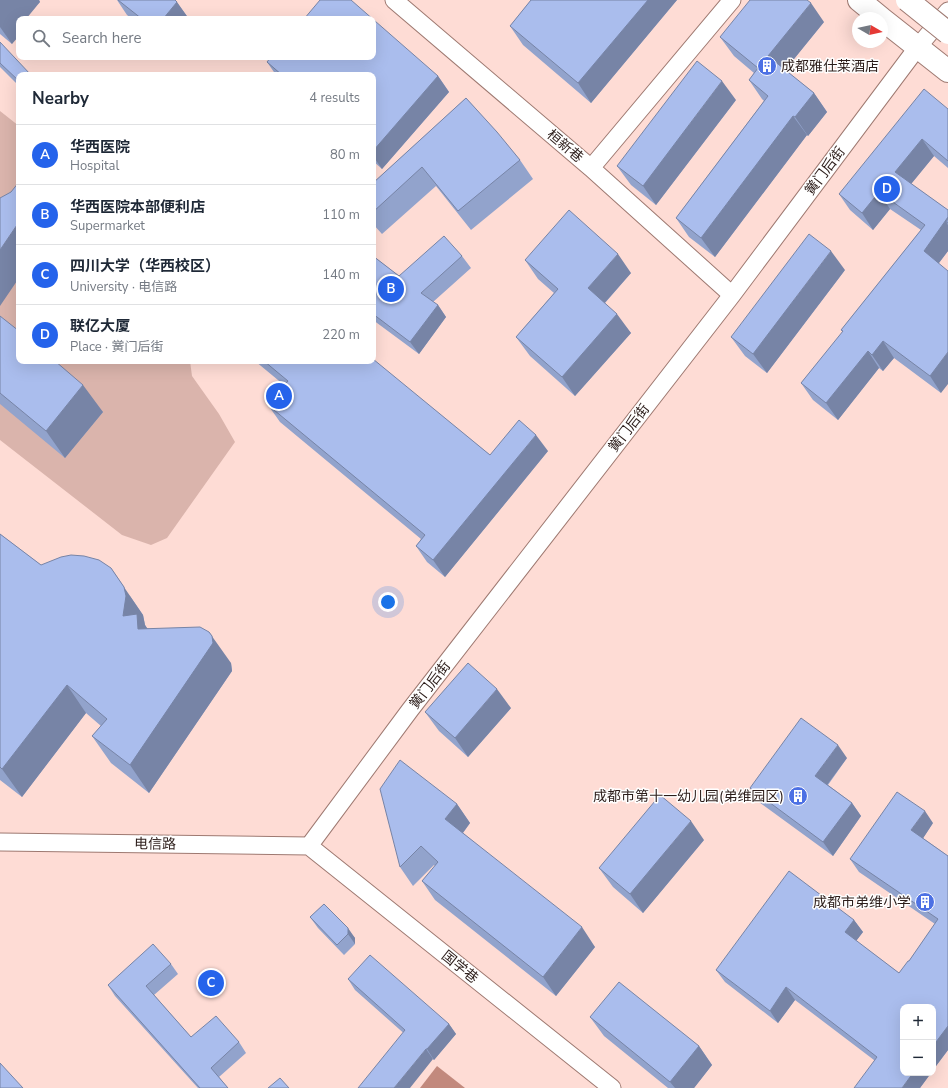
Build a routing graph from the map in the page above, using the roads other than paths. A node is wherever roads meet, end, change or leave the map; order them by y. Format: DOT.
graph roads {
  1 [pos="394,0"];
  2 [pos="732,0"];
  3 [pos="859,0"];
  4 [pos="907,0"];
  5 [pos="948,11"];
  6 [pos="873,12"];
  7 [pos="888,25"];
  8 [pos="948,33"];
  9 [pos="917,48"];
  10 [pos="948,71"];
  11 [pos="591,168"];
  12 [pos="732,295"];
  13 [pos="0,842"];
  14 [pos="309,846"];
  15 [pos="612,1088"];
  1 -- 11 [label="street, 桓新巷"];
  2 -- 11 [label="street"];
  3 -- 6 [label="main road"];
  4 -- 8 [label="main road, bridge"];
  5 -- 9 [label="street, 黉门后街"];
  7 -- 9 [label="main road"];
  9 -- 10 [label="main road"];
  9 -- 12 [label="street, 黉门后街"];
  11 -- 12 [label="street, 桓新巷"];
  12 -- 14 [label="street, 黉门后街"];
  13 -- 14 [label="street, 电信路"];
  14 -- 15 [label="street, 国学巷"];
}
